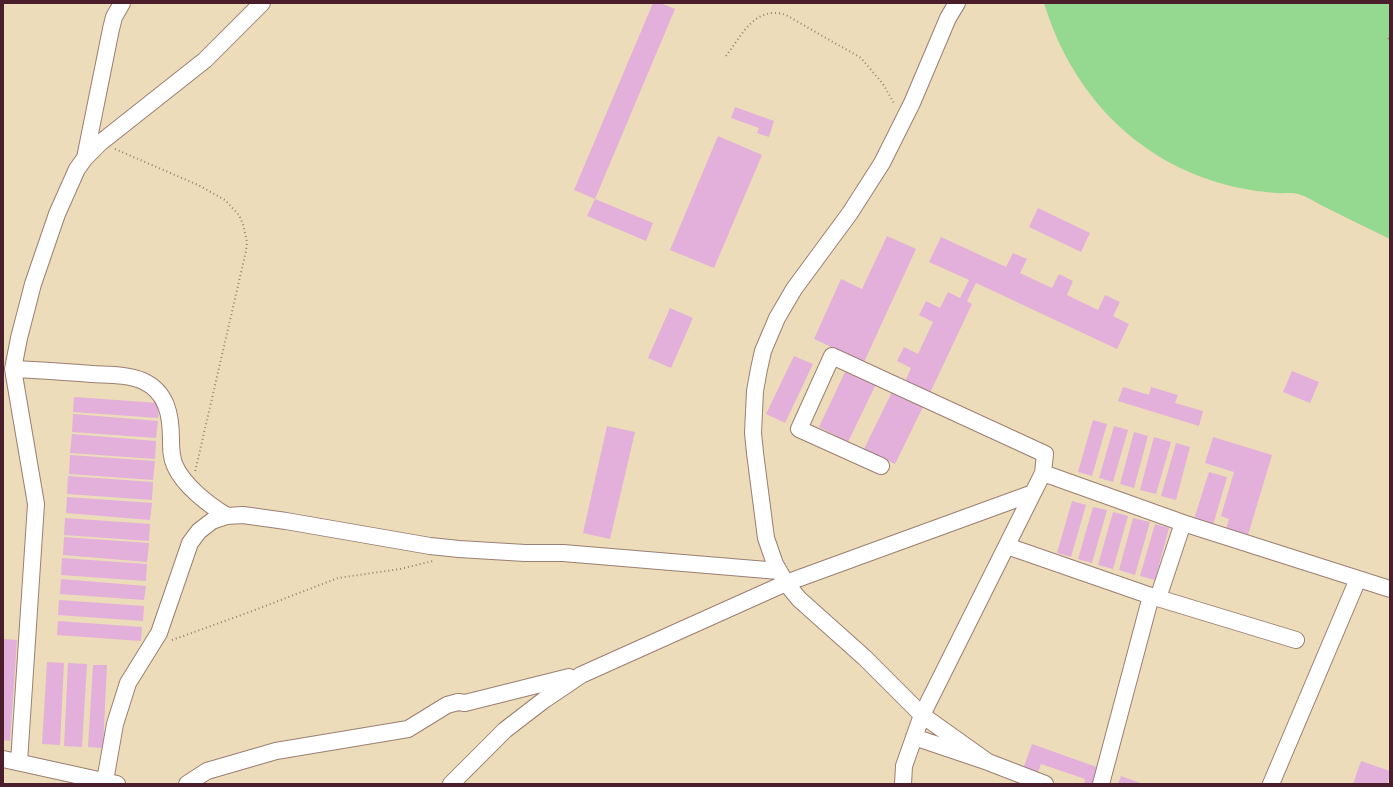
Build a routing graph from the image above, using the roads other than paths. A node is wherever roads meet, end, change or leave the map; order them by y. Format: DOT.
graph roads {
  1 [pos="122,3"];
  2 [pos="262,3"];
  3 [pos="957,3"];
  4 [pos="85,158"];
  5 [pos="10,361"];
  6 [pos="881,466"];
  7 [pos="1043,473"];
  8 [pos="1033,493"];
  9 [pos="227,516"];
  10 [pos="1183,523"];
  11 [pos="1006,546"];
  12 [pos="783,577"];
  13 [pos="1358,579"];
  14 [pos="1390,589"];
  15 [pos="1155,597"];
  16 [pos="1296,640"];
  17 [pos="581,674"];
  18 [pos="922,715"];
  19 [pos="914,737"];
  20 [pos="3,759"];
  21 [pos="19,762"];
  22 [pos="988,762"];
  23 [pos="111,783"];
  24 [pos="187,784"];
  25 [pos="451,784"];
  26 [pos="903,784"];
  27 [pos="1045,784"];
  28 [pos="1101,784"];
  29 [pos="1271,784"];
  1 -- 4 [label="street"];
  2 -- 4 [label="street"];
  3 -- 12 [label="street"];
  4 -- 5 [label="street"];
  5 -- 9 [label="street"];
  5 -- 21 [label="street"];
  6 -- 7 [label="street"];
  7 -- 8 [label="street"];
  7 -- 10 [label="street"];
  8 -- 11 [label="street"];
  8 -- 12 [label="street"];
  9 -- 12 [label="street"];
  9 -- 23 [label="street"];
  10 -- 13 [label="street"];
  10 -- 15 [label="street"];
  11 -- 15 [label="street"];
  11 -- 18 [label="street"];
  12 -- 17 [label="street"];
  12 -- 18 [label="street"];
  13 -- 14 [label="street"];
  13 -- 29 [label="street"];
  15 -- 16 [label="street"];
  15 -- 28 [label="street"];
  17 -- 24 [label="street"];
  17 -- 25 [label="street"];
  18 -- 19 [label="street"];
  18 -- 22 [label="street"];
  19 -- 22 [label="street"];
  19 -- 26 [label="street"];
  20 -- 21 [label="street"];
  21 -- 23 [label="street"];
  22 -- 27 [label="street"];
}
